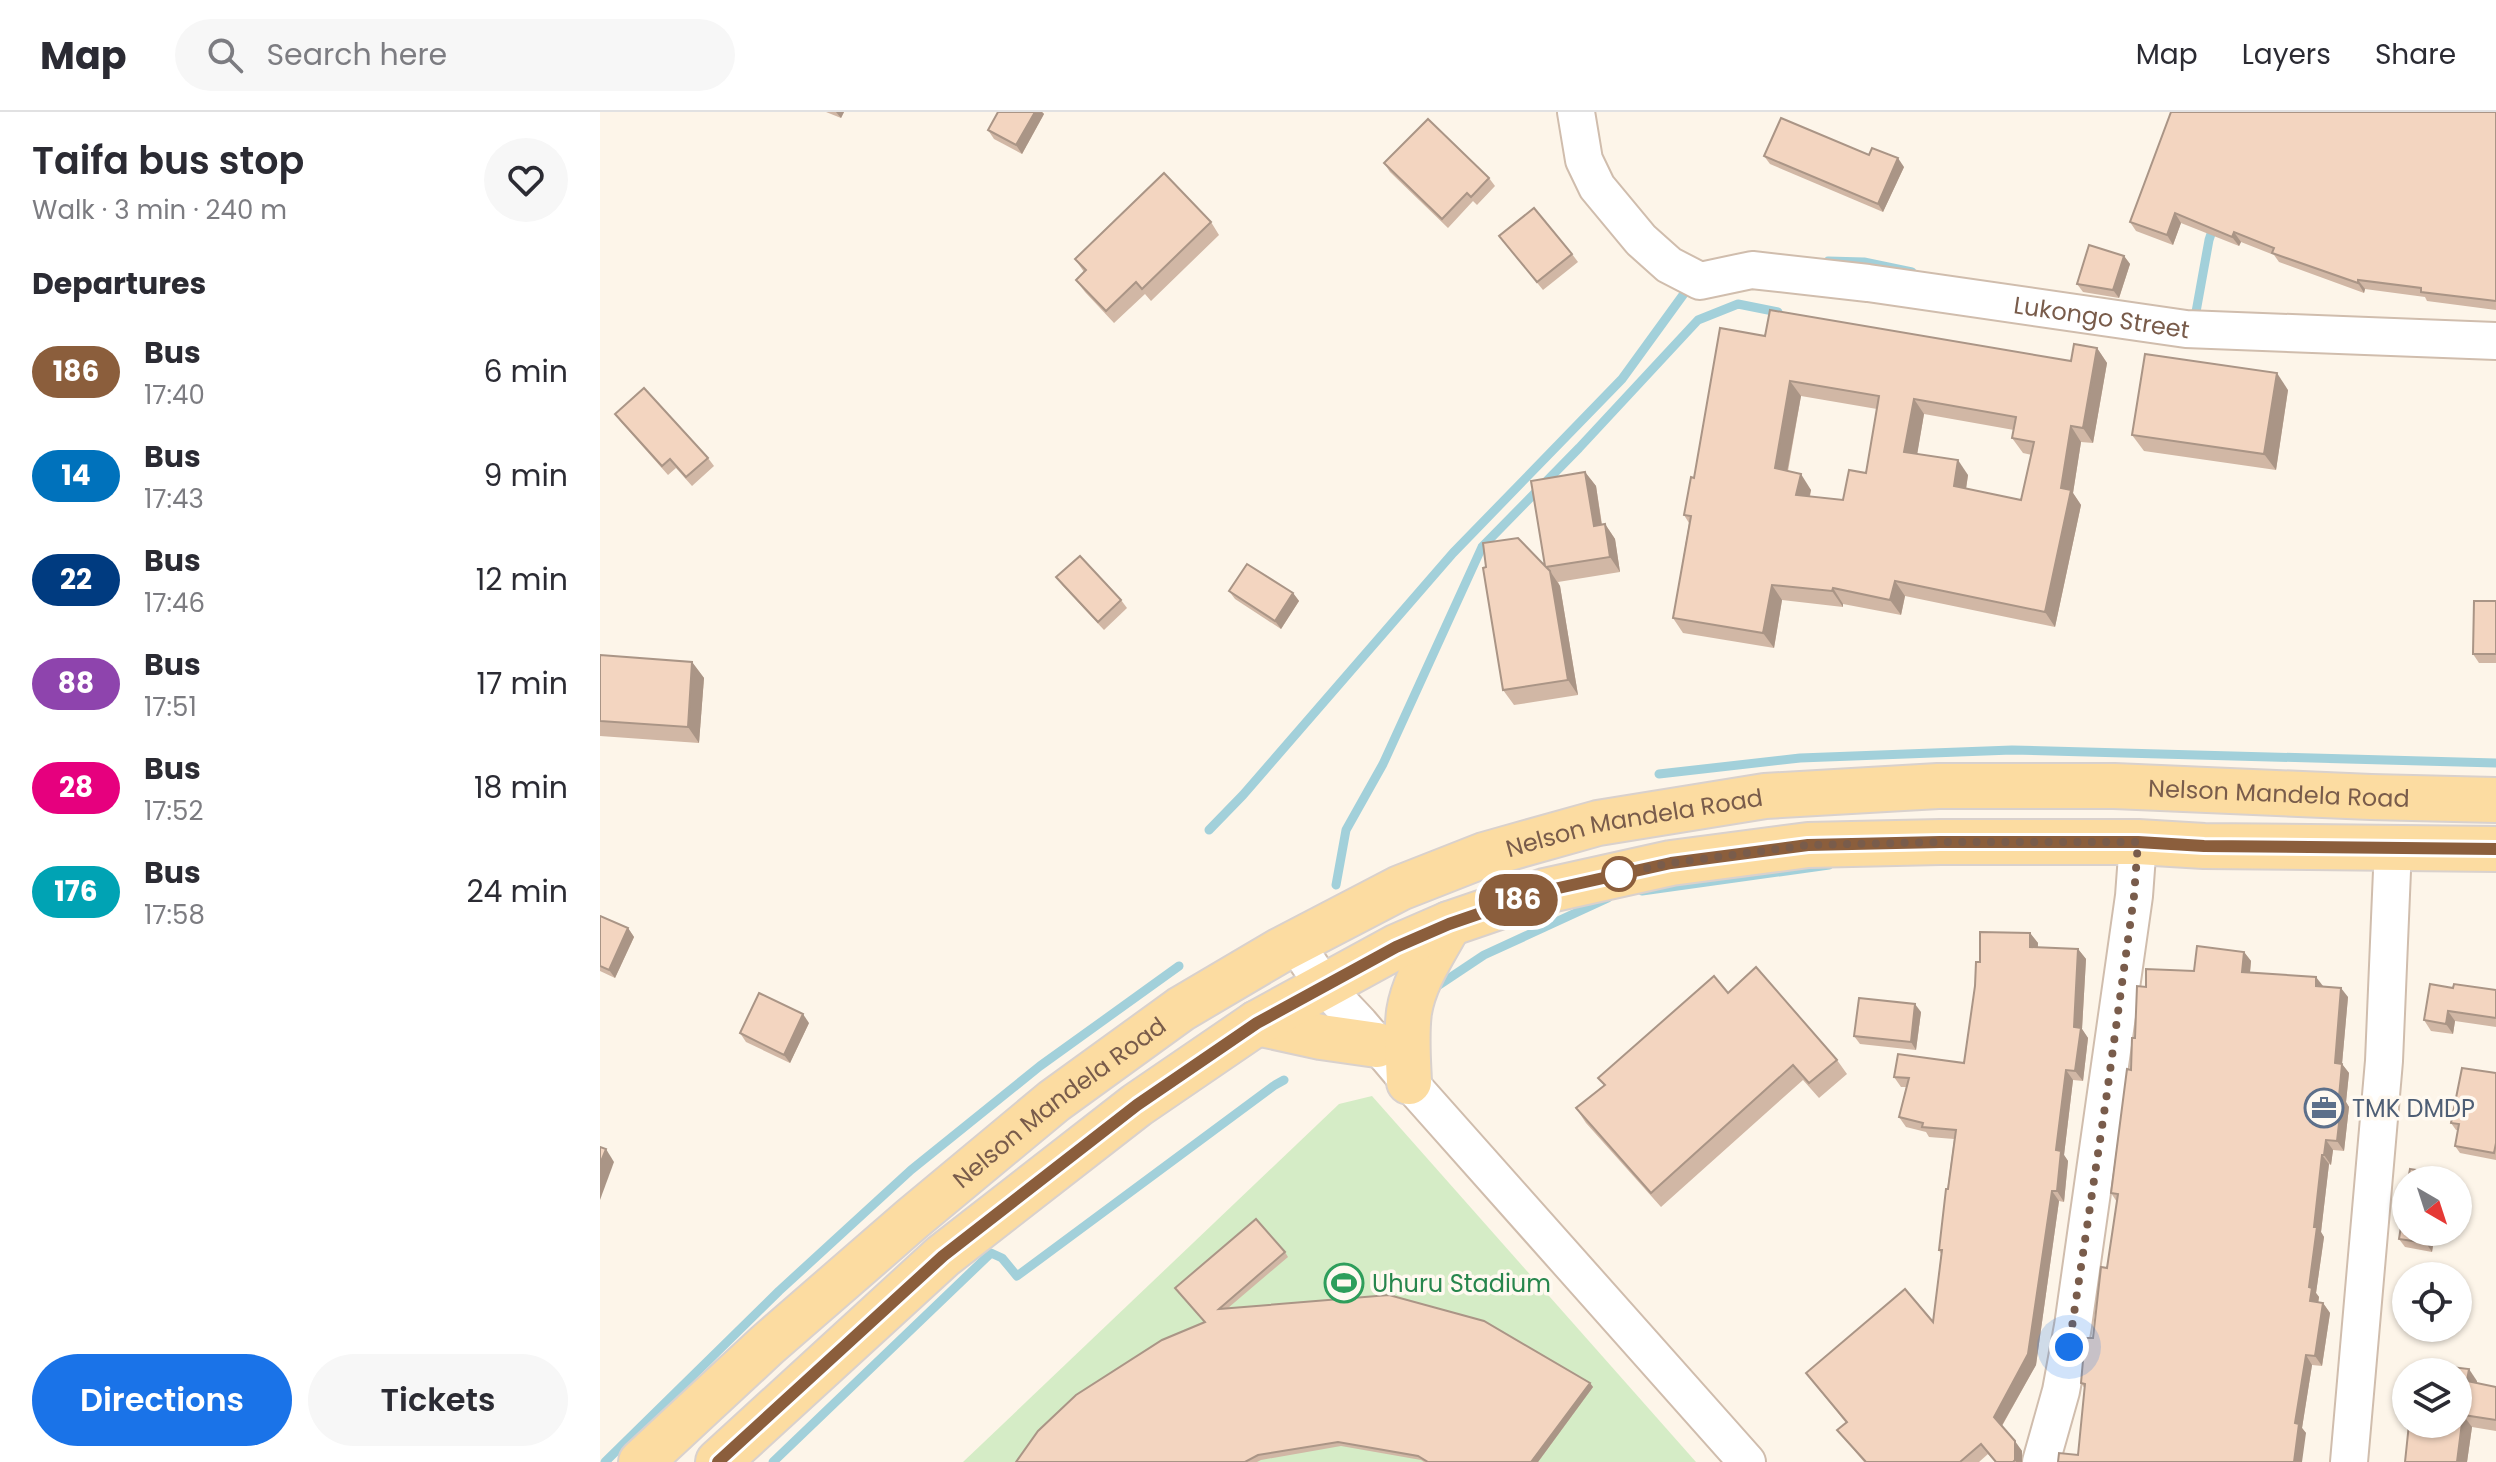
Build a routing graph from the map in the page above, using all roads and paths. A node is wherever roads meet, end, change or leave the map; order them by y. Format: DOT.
graph roads {
  1 [pos="1576,112"];
  2 [pos="2496,341"];
  3 [pos="2496,800"];
  4 [pos="2138,842"];
  5 [pos="2393,847"];
  6 [pos="2496,849"];
  7 [pos="1449,924"];
  8 [pos="1295,943"];
  9 [pos="1324,986"];
  10 [pos="1257,1023"];
  11 [pos="1377,1045"];
  12 [pos="1409,1082"];
  13 [pos="641,1462"];
  14 [pos="718,1462"];
  15 [pos="1747,1462"];
  16 [pos="2041,1462"];
  17 [pos="2349,1462"];
  1 -- 2 [label="street, Lukongo Street"];
  3 -- 8 [label="main road, Nelson Mandela Road"];
  4 -- 5 [label="main road, Nelson Mandela Road"];
  4 -- 7 [label="main road, Nelson Mandela Road"];
  4 -- 16 [label="street"];
  5 -- 6 [label="main road, Nelson Mandela Road"];
  5 -- 17 [label="street"];
  7 -- 9 [label="main road, Nelson Mandela Road"];
  7 -- 12 [label="main road"];
  8 -- 9 [label="street"];
  8 -- 13 [label="main road, Nelson Mandela Road"];
  9 -- 10 [label="main road, Nelson Mandela Road"];
  9 -- 11 [label="street"];
  10 -- 11 [label="main road"];
  10 -- 14 [label="main road, Nelson Mandela Road"];
  11 -- 12 [label="street"];
  12 -- 15 [label="street"];
}
